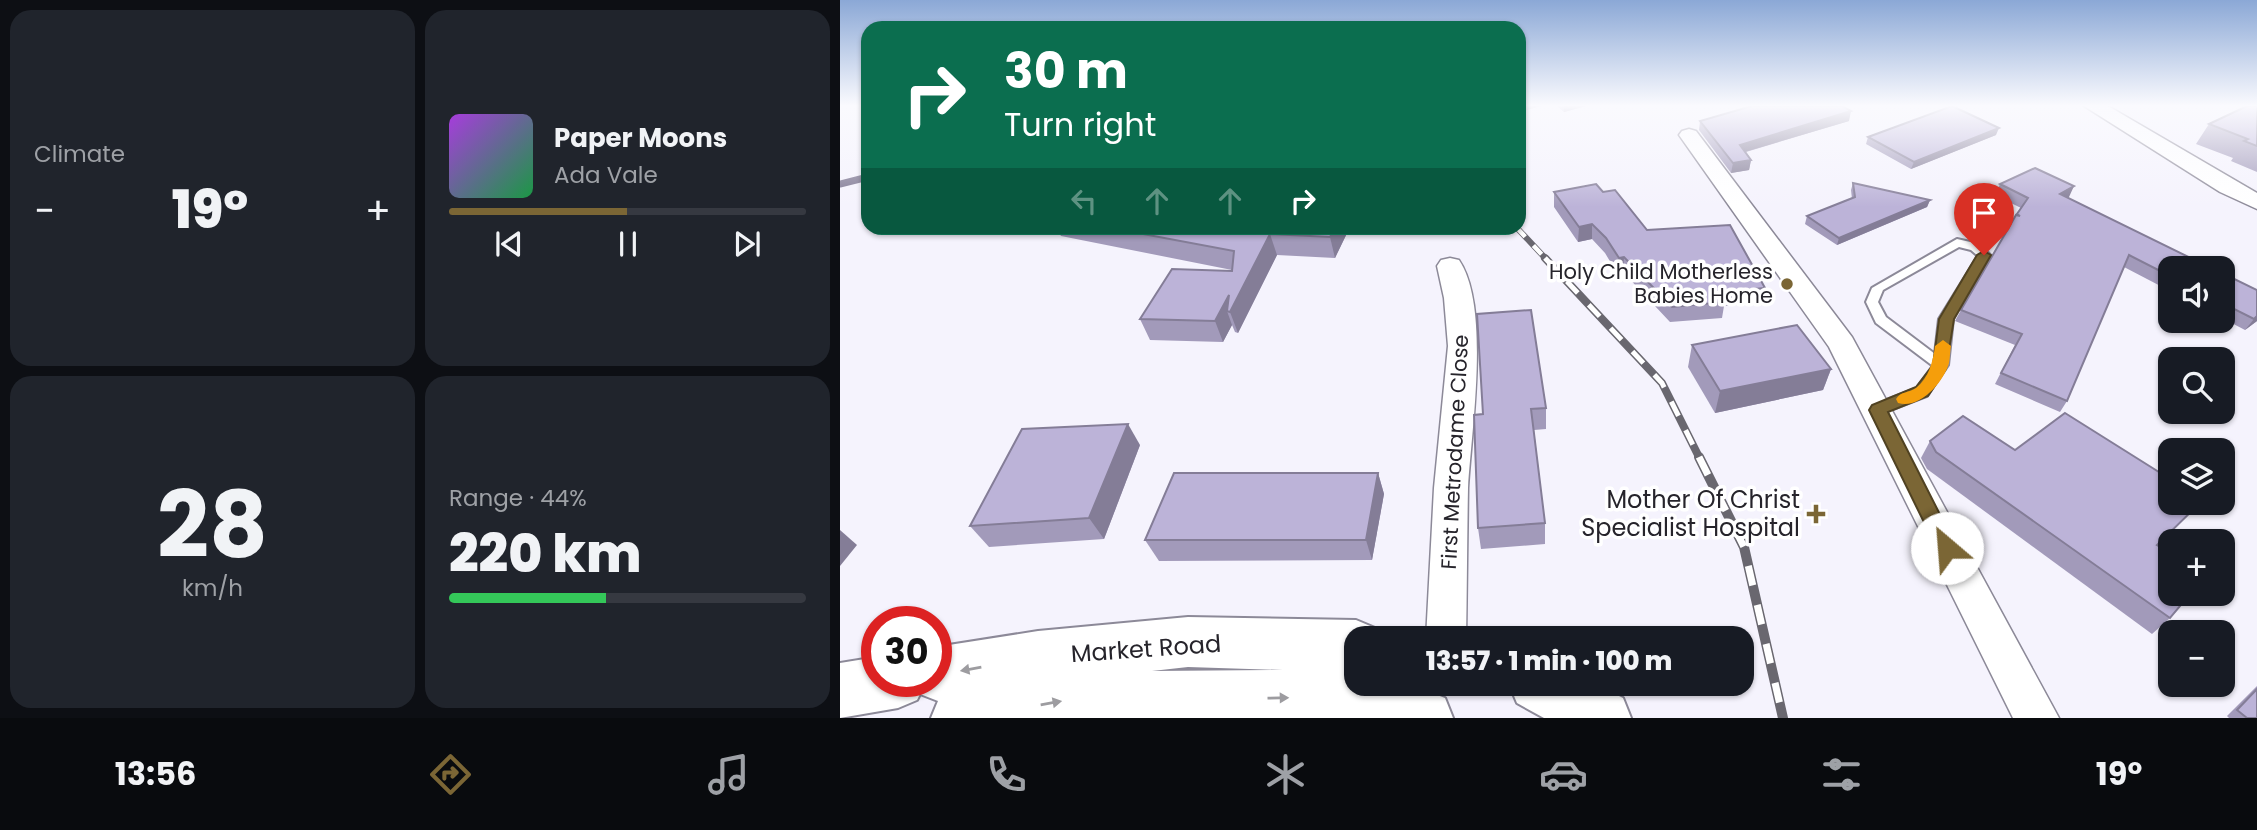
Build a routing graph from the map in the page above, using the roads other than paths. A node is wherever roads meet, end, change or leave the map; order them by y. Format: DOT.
graph roads {
  1 [pos="1692,140"];
  2 [pos="2149,140"];
  3 [pos="2257,202"];
  4 [pos="1450,266"];
  5 [pos="1941,365"];
  6 [pos="1878,410"];
  7 [pos="1446,626"];
  8 [pos="1344,646"];
  9 [pos="952,671"];
  10 [pos="861,687"];
  11 [pos="840,691"];
  12 [pos="1560,696"];
  13 [pos="959,718"];
  14 [pos="1425,718"];
  15 [pos="1603,718"];
  16 [pos="2037,718"];
  1 -- 6 [label="street"];
  2 -- 3 [label="street"];
  4 -- 7 [label="street, First Metrodame Close"];
  5 -- 5 [label="lane"];
  5 -- 6 [label="lane"];
  6 -- 16 [label="street"];
  8 -- 9 [label="main road, Market Road, one-way"];
  10 -- 11 [label="main road"];
  12 -- 15 [label="main road"];
  13 -- 14 [label="main road, Market Road, one-way"];
}
